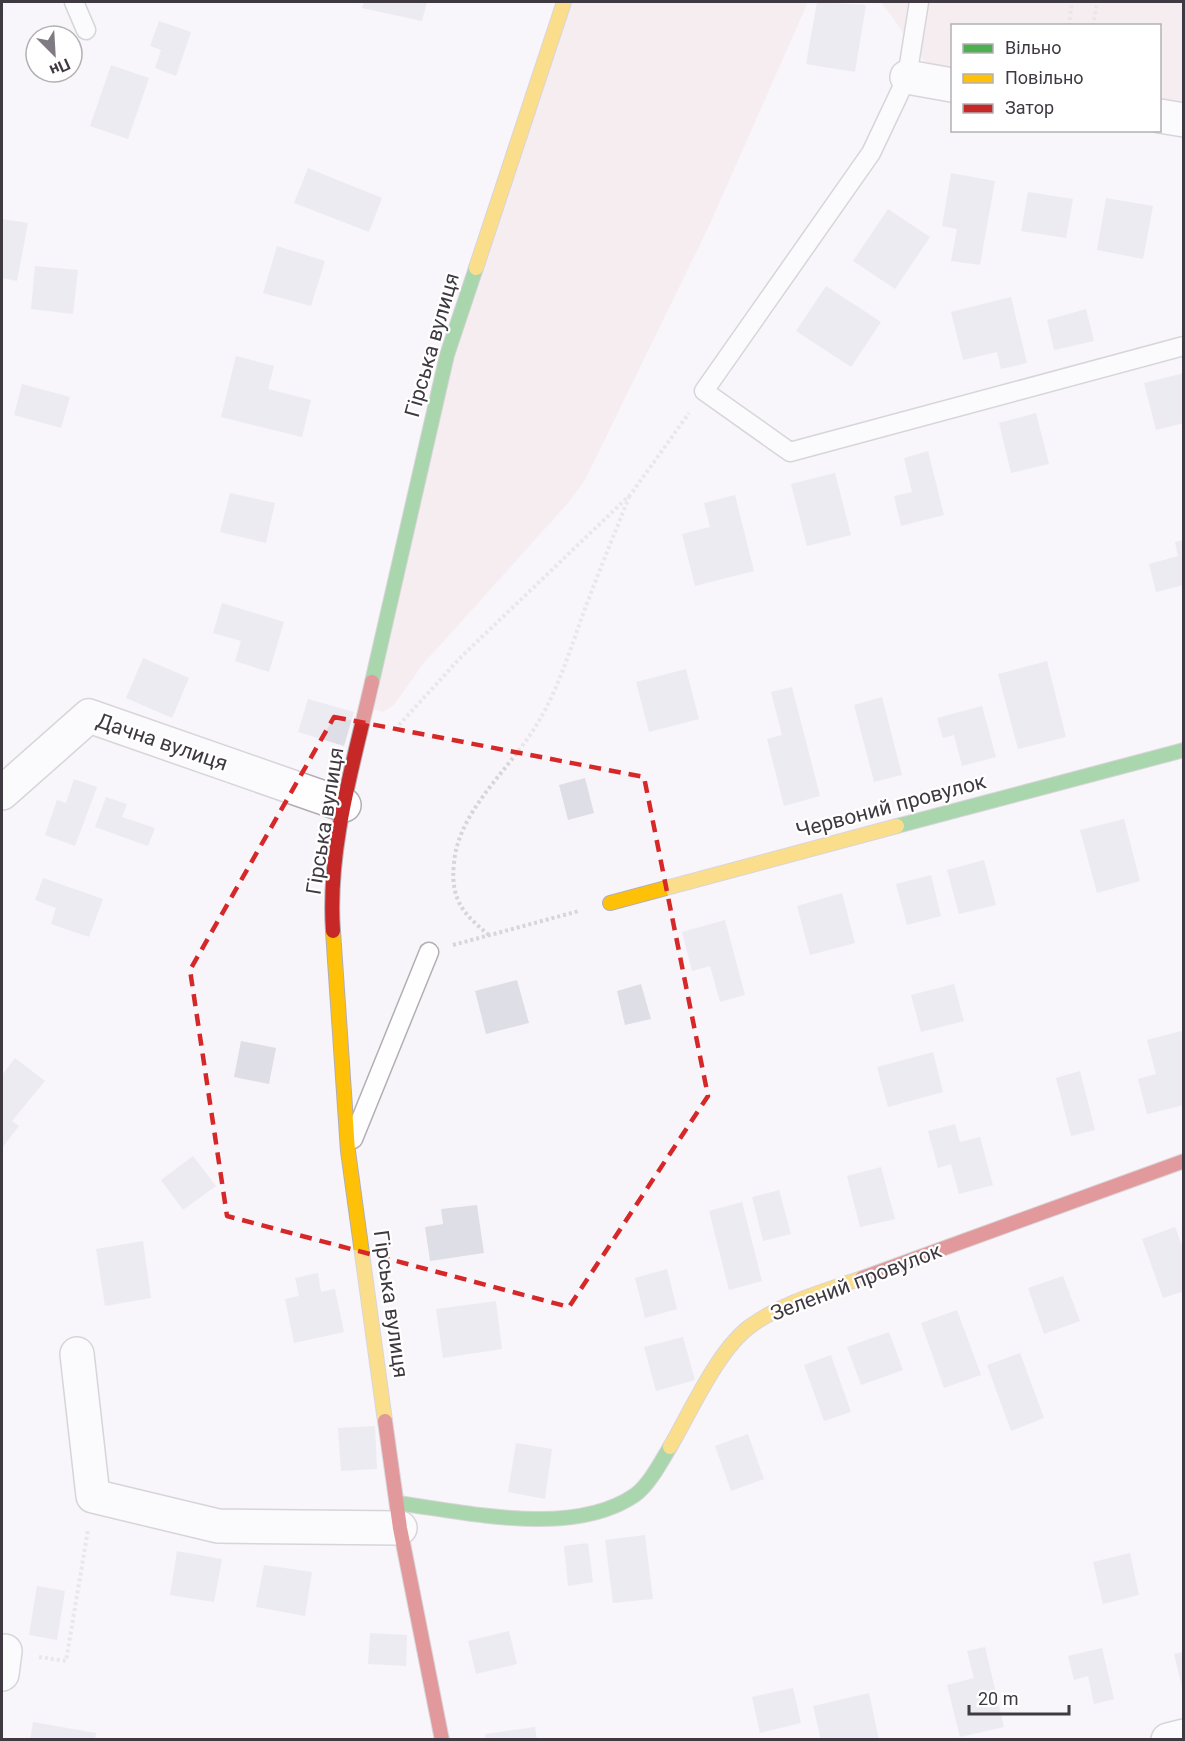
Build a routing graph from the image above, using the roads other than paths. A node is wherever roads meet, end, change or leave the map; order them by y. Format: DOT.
graph roads {
  1 [pos="74,2"];
  2 [pos="564,2"];
  3 [pos="918,2"];
  4 [pos="86,30"];
  5 [pos="907,77"];
  6 [pos="951,85"];
  7 [pos="1161,116"];
  8 [pos="1184,120"];
  9 [pos="1184,346"];
  10 [pos="1184,750"];
  11 [pos="2,793"];
  12 [pos="344,805"];
  13 [pos="610,903"];
  14 [pos="429,952"];
  15 [pos="348,1151"];
  16 [pos="1184,1161"];
  17 [pos="77,1354"];
  18 [pos="398,1516"];
  19 [pos="1184,1736"];
  20 [pos="442,1740"];
  21 [pos="1168,1740"];
  1 -- 4 [label="lane"];
  2 -- 12 [label="street, Гірська вулиця"];
  3 -- 5 [label="lane"];
  5 -- 6 [label="street"];
  5 -- 9 [label="lane"];
  7 -- 8 [label="street"];
  10 -- 13 [label="street, Червоний провулок"];
  11 -- 12 [label="street, Дачна вулиця"];
  12 -- 15 [label="street, Гірська вулиця"];
  14 -- 15 [label="lane"];
  15 -- 18 [label="street, Гірська вулиця"];
  16 -- 18 [label="street, Зелений провулок"];
  17 -- 18 [label="street, Зелений провулок"];
  18 -- 20 [label="street, Гірська вулиця"];
  19 -- 21 [label="street"];
}
